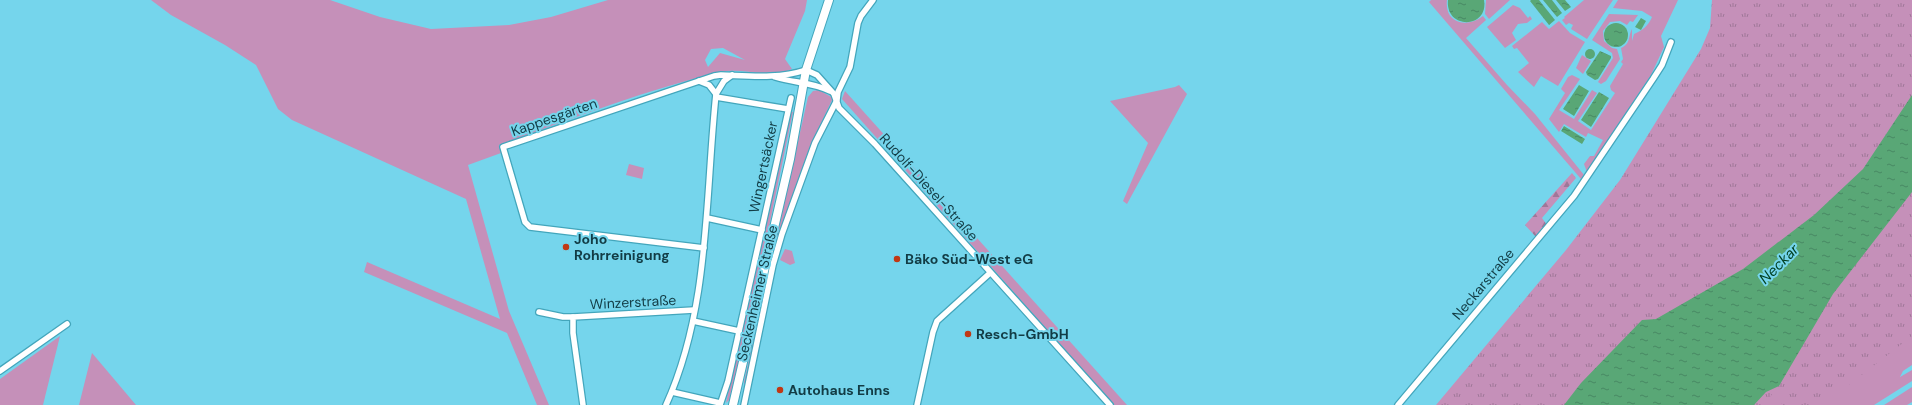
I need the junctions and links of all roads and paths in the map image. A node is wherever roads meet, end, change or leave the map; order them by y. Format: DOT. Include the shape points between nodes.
graph roads {
  1 [pos="829,0"];
  2 [pos="834,0"];
  3 [pos="872,1"];
  4 [pos="825,12"];
  5 [pos="1671,42"];
  6 [pos="806,70"];
  7 [pos="732,75"];
  8 [pos="773,77"];
  9 [pos="699,81"];
  10 [pos="804,83"];
  11 [pos="830,91"];
  12 [pos="716,96"];
  13 [pos="791,98"];
  14 [pos="837,100"];
  15 [pos="788,110"];
  16 [pos="707,218"];
  17 [pos="762,230"];
  18 [pos="704,248"];
  19 [pos="990,273"];
  20 [pos="694,310"];
  21 [pos="539,312"];
  22 [pos="573,317"];
  23 [pos="693,321"];
  24 [pos="67,324"];
  25 [pos="739,331"];
  26 [pos="0,371"];
  27 [pos="672,392"];
  28 [pos="720,404"];
  29 [pos="583,405"];
  30 [pos="666,405"];
  31 [pos="733,405"];
  32 [pos="744,405"];
  33 [pos="917,405"];
  34 [pos="1110,405"];
  35 [pos="1398,405"];
  1 -- 4 [label="street"];
  2 -- 4 [label="street"];
  3 -- 14 [label="street, Seckenheimer Straße" via="858,23 853,57"];
  4 -- 6 [label="street"];
  5 -- 35 [label="street, Neckarstraße" via="1662,65 1574,196"];
  6 -- 8 [label="street, Kappesgärten"];
  6 -- 10 [label="street"];
  6 -- 11 [label="street, Rudolf-Diesel-Straße" via="817,75"];
  7 -- 8 [label="street, Kappesgärten"];
  7 -- 9 [label="street, Kappesgärten" via="721,74"];
  7 -- 12 [label="street" via="724,81"];
  8 -- 10 [label="street, Kappesgärten"];
  9 -- 12 [label="street, Wingertsäcker" via="709,86"];
  9 -- 18 [label="street, Kappesgärten" via="503,147 525,222 530,228"];
  10 -- 11 [label="street, Rudolf-Diesel-Straße" via="812,83"];
  10 -- 31 [label="street" via="795,136"];
  11 -- 14 [label="street, Rudolf-Diesel-Straße"];
  12 -- 15 [label="street, Wingertsäcker"];
  12 -- 16 [label="street"];
  13 -- 15 [label="street, Wingertsäcker"];
  14 -- 19 [label="street, Rudolf-Diesel-Straße" via="840,108"];
  14 -- 32 [label="street, Seckenheimer Straße" via="815,143 782,234"];
  15 -- 17 [label="street, Wingertsäcker"];
  16 -- 17 [label="street, Wingertsäcker"];
  16 -- 18 [label="street"];
  17 -- 25 [label="street, Wingertsäcker"];
  18 -- 20 [label="street"];
  19 -- 33 [label="street" via="937,321"];
  19 -- 34 [label="street, Rudolf-Diesel-Straße"];
  20 -- 22 [label="street, Winzerstraße"];
  20 -- 23 [label="street"];
  21 -- 22 [label="street, Winzerstraße"];
  22 -- 29 [label="street, Winzerstraße"];
  23 -- 25 [label="street"];
  23 -- 27 [label="street"];
  24 -- 26 [label="street"];
  25 -- 28 [label="street, Wingertsäcker"];
  27 -- 28 [label="street, Wingertsäcker"];
  27 -- 30 [label="street"];
}
